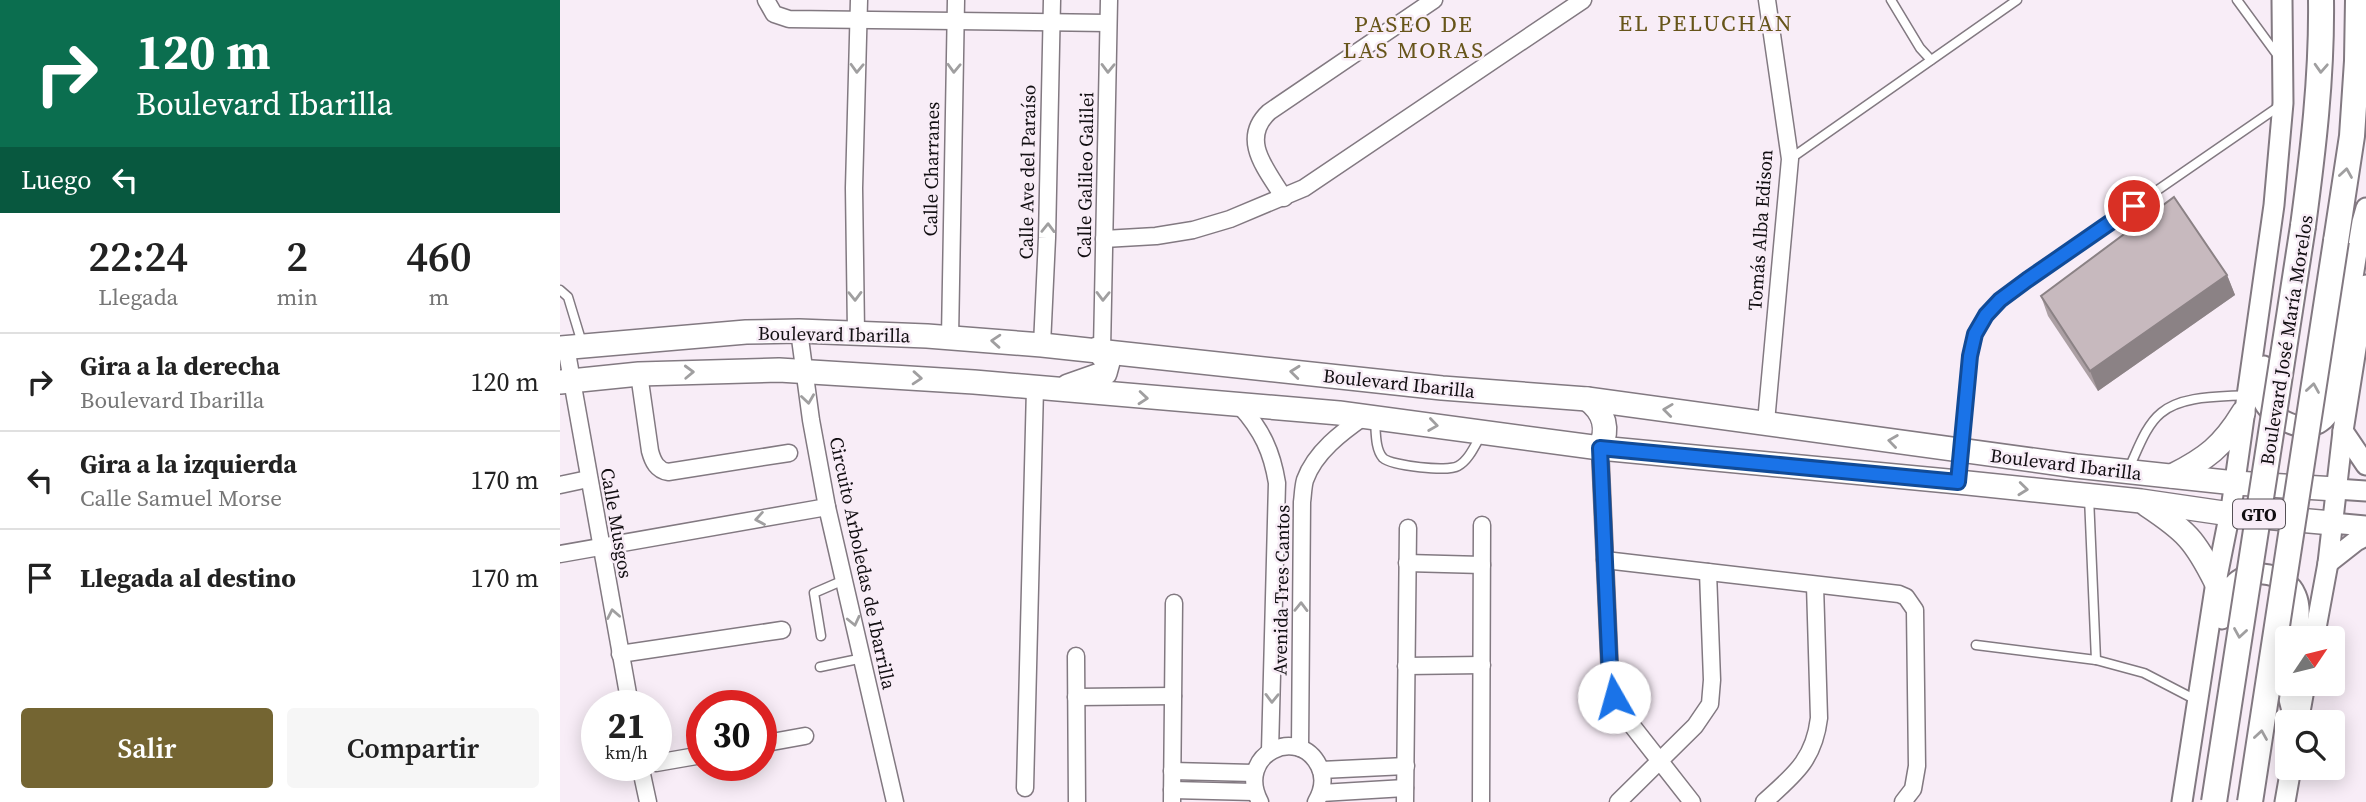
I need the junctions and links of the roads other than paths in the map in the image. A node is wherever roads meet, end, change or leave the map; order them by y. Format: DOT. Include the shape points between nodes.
graph roads {
  1 [pos="766,0"];
  2 [pos="859,0"];
  3 [pos="956,0"];
  4 [pos="1052,0"];
  5 [pos="1108,0"];
  6 [pos="1434,0"];
  7 [pos="1583,0"];
  8 [pos="1767,0"];
  9 [pos="1891,0"];
  10 [pos="2017,0"];
  11 [pos="2237,0"];
  12 [pos="2282,0"];
  13 [pos="2321,0"];
  14 [pos="2358,0"];
  15 [pos="859,21"];
  16 [pos="956,22"];
  17 [pos="1052,22"];
  18 [pos="1108,23"];
  19 [pos="1931,60"];
  20 [pos="2284,64"];
  21 [pos="2283,103"];
  22 [pos="2278,157"];
  23 [pos="1790,159"];
  24 [pos="1284,198"];
  25 [pos="2366,208"];
  26 [pos="1104,239"];
  27 [pos="2366,285"];
  28 [pos="560,289"];
  29 [pos="2363,329"];
  30 [pos="799,331"];
  31 [pos="856,332"];
  32 [pos="950,338"];
  33 [pos="1042,345"];
  34 [pos="569,347"];
  35 [pos="1100,350"];
  36 [pos="804,370"];
  37 [pos="639,374"];
  38 [pos="566,381"];
  39 [pos="1442,388"];
  40 [pos="1045,389"];
  41 [pos="1587,399"];
  42 [pos="2245,404"];
  43 [pos="1240,406"];
  44 [pos="1339,413"];
  45 [pos="1370,417"];
  46 [pos="1766,422"];
  47 [pos="2343,431"];
  48 [pos="1483,432"];
  49 [pos="1600,448"];
  50 [pos="1961,451"];
  51 [pos="789,453"];
  52 [pos="2366,465"];
  53 [pos="2127,471"];
  54 [pos="2172,476"];
  55 [pos="588,479"];
  56 [pos="1958,482"];
  57 [pos="2235,483"];
  58 [pos="560,485"];
  59 [pos="2336,489"];
  60 [pos="2366,491"];
  61 [pos="2089,497"];
  62 [pos="2141,501"];
  63 [pos="827,507"];
  64 [pos="2230,514"];
  65 [pos="2332,523"];
  66 [pos="1482,524"];
  67 [pos="2366,526"];
  68 [pos="1408,528"];
  69 [pos="2366,536"];
  70 [pos="600,547"];
  71 [pos="560,554"];
  72 [pos="1605,560"];
  73 [pos="2328,563"];
  74 [pos="1408,564"];
  75 [pos="1482,565"];
  76 [pos="1708,572"];
  77 [pos="844,580"];
  78 [pos="2216,582"];
  79 [pos="1815,585"];
  80 [pos="1174,603"];
  81 [pos="2297,626"];
  82 [pos="2316,626"];
  83 [pos="782,630"];
  84 [pos="821,636"];
  85 [pos="1976,645"];
  86 [pos="620,654"];
  87 [pos="1076,656"];
  88 [pos="863,658"];
  89 [pos="2096,660"];
  90 [pos="1482,665"];
  91 [pos="1406,666"];
  92 [pos="820,667"];
  93 [pos="626,690"];
  94 [pos="1173,696"];
  95 [pos="2199,697"];
  96 [pos="1076,698"];
  97 [pos="805,736"];
  98 [pos="777,741"];
  99 [pos="1300,748"];
  100 [pos="1270,751"];
  101 [pos="1658,760"];
  102 [pos="1406,766"];
  103 [pos="1321,770"];
  104 [pos="1172,771"];
  105 [pos="1254,773"];
  106 [pos="2289,780"];
  107 [pos="647,781"];
  108 [pos="1025,788"];
  109 [pos="1405,795"];
  110 [pos="1172,796"];
  111 [pos="1257,797"];
  112 [pos="1318,797"];
  113 [pos="648,802"];
  114 [pos="895,802"];
  115 [pos="1077,802"];
  116 [pos="1481,802"];
  117 [pos="1618,802"];
  118 [pos="1692,802"];
  119 [pos="1764,802"];
  120 [pos="1903,802"];
  121 [pos="2182,802"];
  122 [pos="2214,802"];
  123 [pos="2250,802"];
  124 [pos="2285,802"];
  1 -- 15 [label="street" via="777,17"];
  2 -- 15 [label="street"];
  3 -- 16 [label="street, Calle Charranes"];
  4 -- 17 [label="street, Calle Ave del Paraíso"];
  5 -- 18 [label="street, Calle Galileo Galilei"];
  6 -- 24 [label="street" via="1260,121 1255,133 1259,156"];
  7 -- 24 [label="street" via="1333,171"];
  8 -- 23 [label="street, Tomás Alba Edison"];
  9 -- 19 [label="lane"];
  10 -- 19 [label="lane"];
  11 -- 20 [label="lane"];
  12 -- 20 [label="street"];
  13 -- 122 [label="main road, Boulevard José María Morelos / GTO, one-way, bridge" via="2319,105 2303,226"];
  123 -- 14 [label="main road, Boulevard José María Morelos / GTO, one-way, bridge" via="2352,136"];
  15 -- 16 [label="street"];
  15 -- 31 [label="street, one-way"];
  16 -- 17 [label="street"];
  16 -- 32 [label="street, Calle Charranes, one-way"];
  17 -- 18 [label="street"];
  33 -- 17 [label="street, Calle Ave del Paraíso, one-way"];
  18 -- 26 [label="street, Calle Galileo Galilei, one-way"];
  19 -- 23 [label="lane"];
  20 -- 21 [label="street"];
  21 -- 22 [label="street"];
  21 -- 50 [label="lane" via="2027,280 1986,315 1970,356"];
  22 -- 25 [label="street" via="2285,186 2284,218 2260,391 2270,411 2286,422 2312,426 2331,411"];
  22 -- 42 [label="street"];
  23 -- 46 [label="street, Tomás Alba Edison"];
  24 -- 26 [label="street" via="1193,230"];
  26 -- 35 [label="street, Calle Galileo Galilei, one-way"];
  27 -- 29 [label="street"];
  28 -- 34 [label="lane" via="568,298"];
  29 -- 47 [label="street"];
  30 -- 31 [label="main road, Boulevard Ibarilla"];
  30 -- 34 [label="main road, Boulevard Ibarilla"];
  30 -- 36 [label="street, Circuito Arboledas de Ibarrilla"];
  31 -- 32 [label="main road, Boulevard Ibarilla"];
  33 -- 32 [label="main road, Boulevard Ibarilla, one-way"];
  33 -- 35 [label="main road, Boulevard Ibarilla"];
  34 -- 38 [label="street, Calle Musgos"];
  39 -- 35 [label="main road, Boulevard Ibarilla, one-way"];
  35 -- 40 [label="main road" via="1108,362 1105,373"];
  37 -- 36 [label="main road, Boulevard Ibarilla, one-way"];
  36 -- 40 [label="main road, Boulevard Ibarilla, one-way"];
  36 -- 63 [label="street, Circuito Arboledas de Ibarrilla, one-way"];
  37 -- 38 [label="main road, Boulevard Ibarilla"];
  37 -- 51 [label="street" via="650,451 662,471"];
  38 -- 55 [label="street, Calle Musgos"];
  39 -- 41 [label="main road, Boulevard Ibarilla"];
  39 -- 44 [label="main road" via="1417,393 1353,388 1344,395"];
  40 -- 43 [label="main road, Boulevard Ibarilla, one-way"];
  40 -- 108 [label="street"];
  46 -- 41 [label="main road, Boulevard Ibarilla, one-way"];
  41 -- 49 [label="main road" via="1603,416 1605,436"];
  42 -- 53 [label="lane" via="2177,404 2161,412"];
  42 -- 54 [label="main road" via="2227,439"];
  42 -- 57 [label="street"];
  43 -- 44 [label="main road, Boulevard Ibarilla"];
  43 -- 100 [label="street, Avenida Tres Cantos, one-way" via="1266,441 1277,483"];
  44 -- 45 [label="main road, Boulevard Ibarilla"];
  45 -- 48 [label="main road, Boulevard Ibarilla, one-way"];
  45 -- 48 [label="lane" via="1380,452 1394,463 1447,470 1458,467"];
  99 -- 45 [label="street, Avenida Tres Cantos, one-way" via="1305,481 1330,444"];
  50 -- 46 [label="main road, Boulevard Ibarilla, one-way"];
  47 -- 52 [label="street"];
  47 -- 59 [label="street"];
  48 -- 49 [label="main road, Boulevard Ibarilla"];
  49 -- 56 [label="main road, Boulevard Ibarilla"];
  49 -- 72 [label="street"];
  50 -- 53 [label="main road, Boulevard Ibarilla"];
  50 -- 56 [label="lane"];
  53 -- 54 [label="main road, Boulevard Ibarilla"];
  54 -- 57 [label="main road, Boulevard Ibarilla"];
  55 -- 58 [label="street"];
  55 -- 70 [label="street, Calle Musgos"];
  56 -- 61 [label="main road, Boulevard Ibarilla, one-way"];
  57 -- 59 [label="main road, Boulevard Ibarilla"];
  57 -- 64 [label="street"];
  59 -- 60 [label="street"];
  59 -- 65 [label="street"];
  61 -- 62 [label="main road, Boulevard Ibarilla"];
  61 -- 89 [label="lane"];
  62 -- 64 [label="main road, Boulevard Ibarilla"];
  62 -- 78 [label="main road" via="2185,532"];
  63 -- 70 [label="street, one-way"];
  63 -- 77 [label="street, Circuito Arboledas de Ibarrilla"];
  64 -- 65 [label="main road, Boulevard Ibarilla"];
  64 -- 78 [label="street"];
  65 -- 67 [label="street"];
  65 -- 73 [label="street"];
  66 -- 75 [label="street"];
  68 -- 74 [label="street"];
  69 -- 73 [label="street"];
  70 -- 71 [label="street"];
  86 -- 70 [label="street, Calle Musgos, one-way"];
  72 -- 76 [label="street"];
  72 -- 101 [label="street" via="1614,697"];
  73 -- 82 [label="street"];
  74 -- 75 [label="street"];
  74 -- 91 [label="street"];
  75 -- 90 [label="street"];
  76 -- 79 [label="street"];
  76 -- 101 [label="street" via="1710,704 1695,726"];
  77 -- 84 [label="lane" via="814,593"];
  77 -- 88 [label="street, Circuito Arboledas de Ibarrilla, one-way"];
  78 -- 95 [label="street"];
  79 -- 119 [label="street" via="1816,740 1795,775"];
  79 -- 120 [label="street" via="1899,594 1915,610 1917,766 1913,789"];
  80 -- 94 [label="street"];
  81 -- 95 [label="street" via="2299,605 2282,580 2260,573 2233,584 2226,597 2213,665"];
  83 -- 86 [label="street"];
  85 -- 89 [label="lane"];
  86 -- 93 [label="street, Calle Musgos"];
  87 -- 96 [label="street"];
  88 -- 92 [label="lane"];
  88 -- 114 [label="street, Circuito Arboledas de Ibarrilla"];
  89 -- 95 [label="lane" via="2144,673"];
  90 -- 91 [label="street"];
  90 -- 116 [label="street"];
  91 -- 102 [label="street"];
  94 -- 96 [label="street"];
  94 -- 104 [label="street"];
  95 -- 121 [label="street"];
  96 -- 115 [label="street"];
  97 -- 98 [label="street"];
  99 -- 100 [label="street"];
  99 -- 103 [label="street"];
  100 -- 105 [label="street"];
  101 -- 117 [label="street"];
  101 -- 118 [label="street"];
  102 -- 103 [label="street"];
  102 -- 109 [label="street"];
  103 -- 112 [label="street"];
  104 -- 105 [label="street"];
  104 -- 110 [label="street"];
  105 -- 111 [label="street"];
  106 -- 124 [label="street"];
  107 -- 113 [label="street"];
  109 -- 112 [label="street"];
  110 -- 111 [label="street"];
}
